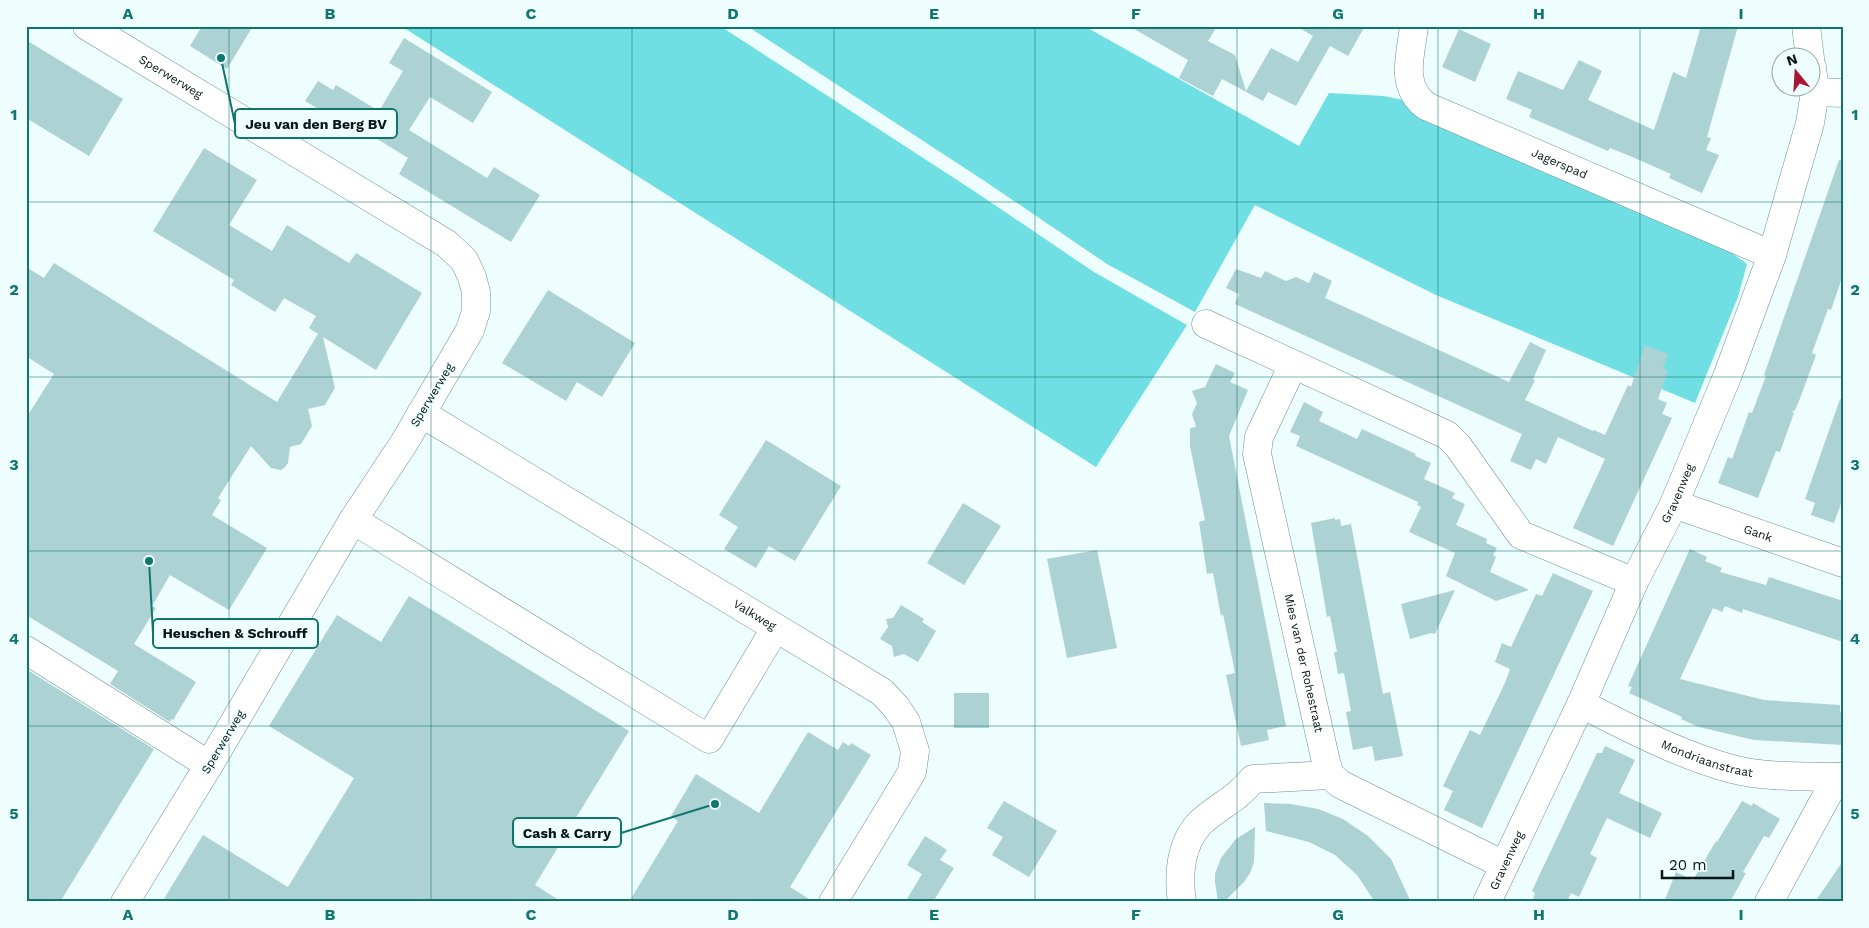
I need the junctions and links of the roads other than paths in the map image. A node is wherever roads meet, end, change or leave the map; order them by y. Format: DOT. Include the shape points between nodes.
graph roads {
  1 [pos="88,26"];
  2 [pos="1414,26"];
  3 [pos="1806,26"];
  4 [pos="1809,48"];
  5 [pos="1822,84"];
  6 [pos="1843,93"];
  7 [pos="1812,98"];
  8 [pos="1772,256"];
  9 [pos="1206,324"];
  10 [pos="1293,365"];
  11 [pos="421,413"];
  12 [pos="1674,504"];
  13 [pos="353,520"];
  14 [pos="1843,563"];
  15 [pos="1634,582"];
  16 [pos="775,628"];
  17 [pos="26,650"];
  18 [pos="1581,704"];
  19 [pos="209,765"];
  20 [pos="1330,775"];
  21 [pos="1840,777"];
  22 [pos="1504,865"];
  23 [pos="125,902"];
  24 [pos="833,902"];
  25 [pos="1182,902"];
  26 [pos="1487,902"];
  27 [pos="1769,902"];
  1 -- 11 [label="street, Sperwerweg" via="446,244 464,260 476,292 476,311 470,330"];
  2 -- 8 [label="street, Jagerspad" via="1409,79 1414,93 1426,106"];
  3 -- 4 [label="street"];
  5 -- 6 [label="street"];
  7 -- 8 [label="street, Gravenweg" via="1810,123"];
  8 -- 12 [label="street, Gravenweg" via="1727,377"];
  9 -- 10 [label="street"];
  10 -- 15 [label="street" via="1447,435 1521,536"];
  10 -- 20 [label="street, Mies van der Rohestraat" via="1259,437 1257,454"];
  11 -- 13 [label="street, Sperwerweg"];
  11 -- 16 [label="street, Valkweg"];
  12 -- 14 [label="street, Gank"];
  12 -- 15 [label="street, Gravenweg"];
  13 -- 16 [label="street" via="710,738"];
  13 -- 19 [label="street, Sperwerweg"];
  15 -- 18 [label="street, Gravenweg"];
  16 -- 24 [label="street, Valkweg" via="882,692 906,722 915,751 912,772"];
  17 -- 19 [label="street"];
  18 -- 21 [label="street, Mondriaanstraat" via="1694,758 1734,769"];
  18 -- 22 [label="street, Gravenweg"];
  19 -- 23 [label="street, Sperwerweg"];
  20 -- 22 [label="street" via="1340,784"];
  20 -- 25 [label="street" via="1253,779 1238,795 1216,809 1198,825 1185,848 1180,875"];
  21 -- 27 [label="street"];
  22 -- 26 [label="street, Gravenweg"];
}
